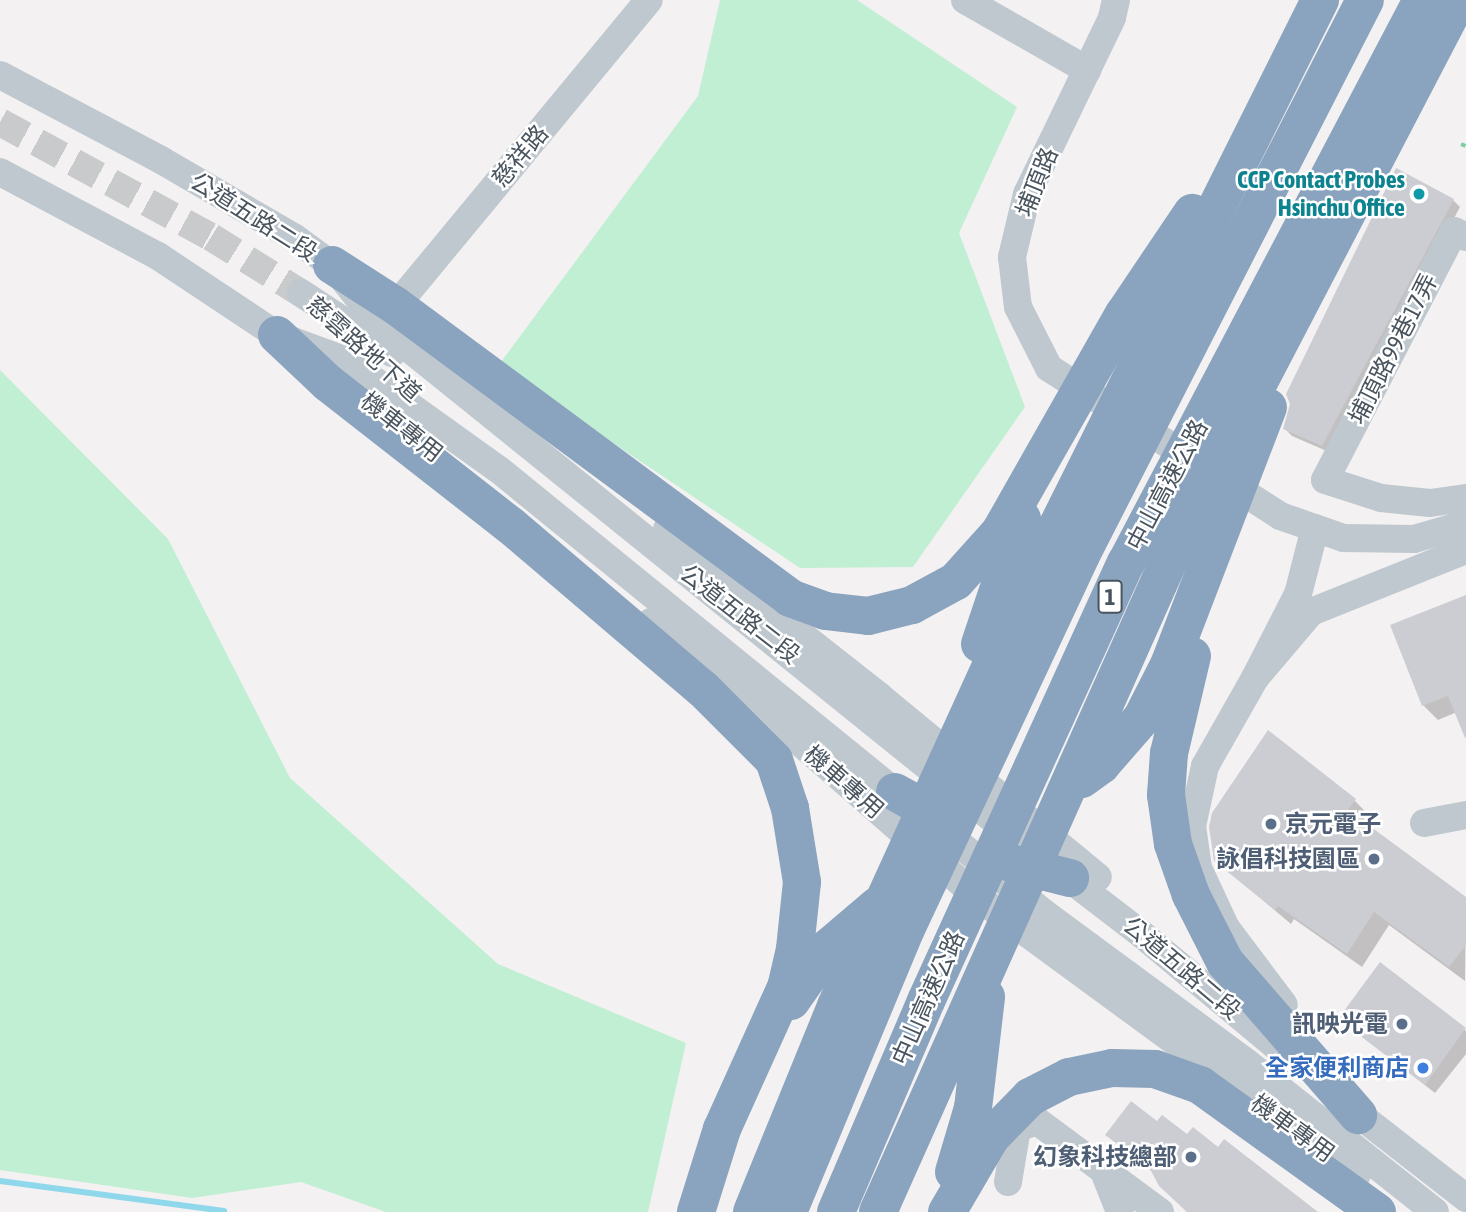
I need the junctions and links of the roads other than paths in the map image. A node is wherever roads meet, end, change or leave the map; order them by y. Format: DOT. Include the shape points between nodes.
graph roads {
  1 [pos="649,0"];
  2 [pos="965,0"];
  3 [pos="1116,0"];
  4 [pos="1320,0"];
  5 [pos="1365,0"];
  6 [pos="1422,0"];
  7 [pos="1458,0"];
  8 [pos="1087,70"];
  9 [pos="0,75"];
  10 [pos="1269,98"];
  11 [pos="1382,141"];
  12 [pos="0,172"];
  13 [pos="1466,237"];
  14 [pos="332,265"];
  15 [pos="393,309"];
  16 [pos="277,335"];
  17 [pos="527,440"];
  18 [pos="1040,467"];
  19 [pos="498,469"];
  20 [pos="1466,498"];
  21 [pos="1466,524"];
  22 [pos="1315,528"];
  23 [pos="1222,534"];
  24 [pos="1466,550"];
  25 [pos="1255,678"];
  26 [pos="873,705"];
  27 [pos="835,758"];
  28 [pos="923,763"];
  29 [pos="895,792"];
  30 [pos="1466,815"];
  31 [pos="1424,823"];
  32 [pos="976,837"];
  33 [pos="1070,878"];
  34 [pos="1044,913"];
  35 [pos="1144,926"];
  36 [pos="1358,1115"];
  37 [pos="722,1129"];
  38 [pos="1102,1167"];
  39 [pos="1008,1182"];
  40 [pos="1458,1198"];
  41 [pos="949,1208"];
  42 [pos="695,1212"];
  43 [pos="752,1212"];
  44 [pos="788,1212"];
  45 [pos="836,1212"];
  46 [pos="878,1212"];
  47 [pos="1120,1212"];
  48 [pos="1160,1212"];
  49 [pos="1377,1212"];
  50 [pos="1421,1212"];
  51 [pos="1435,1212"];
  1 -- 15 [label="street, 慈祥路"];
  2 -- 8 [label="street"];
  3 -- 8 [label="street, 埔頂路" via="1112,19"];
  4 -- 10 [label="highway"];
  5 -- 44 [label="highway, 中山高速公路 / 1" via="1076,568 906,929"];
  6 -- 45 [label="highway, 中山高速公路 / 1" via="1126,564 926,1001"];
  7 -- 11 [label="highway"];
  8 -- 22 [label="street, 埔頂路" via="1027,194 1012,257 1018,307 1049,368 1280,516"];
  9 -- 14 [label="street, 公道五路二段" via="161,160 295,238"];
  10 -- 18 [label="highway" via="1124,314"];
  10 -- 43 [label="highway" via="1022,597 836,1006"];
  11 -- 23 [label="highway" via="1288,352"];
  11 -- 46 [label="highway" via="1188,520"];
  12 -- 16 [label="street, 公道五路二段" via="158,256"];
  13 -- 20 [label="street, 埔頂路99巷17弄" via="1454,230 1325,480 1381,498 1430,503"];
  14 -- 15 [label="highway"];
  14 -- 17 [label="street, 公道五路二段" via="380,325"];
  15 -- 18 [label="highway" via="790,598 825,611 868,616 912,605 956,580 1000,532"];
  15 -- 26 [label="street, 機車專用"];
  16 -- 19 [label="street, 公道五路二段" via="347,362"];
  16 -- 27 [label="street, 機車專用" via="335,374 735,687"];
  16 -- 37 [label="highway" via="328,383 510,525 703,689 774,760 790,808 802,882 795,949 787,985"];
  17 -- 19 [label="street, 慈雲路地下道" via="301,293"];
  17 -- 26 [label="street, 公道五路二段"];
  18 -- 32 [label="highway" via="998,583 975,670"];
  19 -- 27 [label="street, 公道五路二段"];
  21 -- 22 [label="street" via="1414,539 1344,538"];
  22 -- 25 [label="street" via="1298,594"];
  23 -- 32 [label="highway" via="1170,665 1142,718 1101,765"];
  23 -- 36 [label="highway" via="1169,753 1166,795 1173,844 1191,895 1225,962"];
  24 -- 25 [label="street" via="1311,612"];
  25 -- 36 [label="street" via="1221,732 1195,797 1192,826 1198,868 1226,928"];
  26 -- 28 [label="street, 公道五路二段"];
  26 -- 32 [label="street, 機車專用"];
  27 -- 29 [label="street, 公道五路二段"];
  27 -- 32 [label="street, 機車專用"];
  28 -- 32 [label="highway"];
  29 -- 32 [label="highway"];
  30 -- 31 [label="street"];
  32 -- 33 [label="highway"];
  32 -- 34 [label="highway"];
  32 -- 35 [label="street, 機車專用"];
  32 -- 37 [label="highway" via="860,916 829,947 788,1005"];
  32 -- 41 [label="highway" via="987,989 981,1052"];
  32 -- 50 [label="street, 機車專用" via="1103,989 1404,1209"];
  33 -- 35 [label="street, 公道五路二段"];
  34 -- 51 [label="street, 公道五路二段" via="1119,965"];
  35 -- 36 [label="street, 公道五路二段"];
  36 -- 40 [label="street, 公道五路二段"];
  37 -- 42 [label="highway"];
  38 -- 39 [label="street" via="1037,1121 1017,1128"];
  38 -- 47 [label="street"];
  38 -- 48 [label="street"];
  41 -- 49 [label="highway" via="991,1137 1030,1097 1069,1077 1112,1068 1155,1069 1200,1086"];
}
